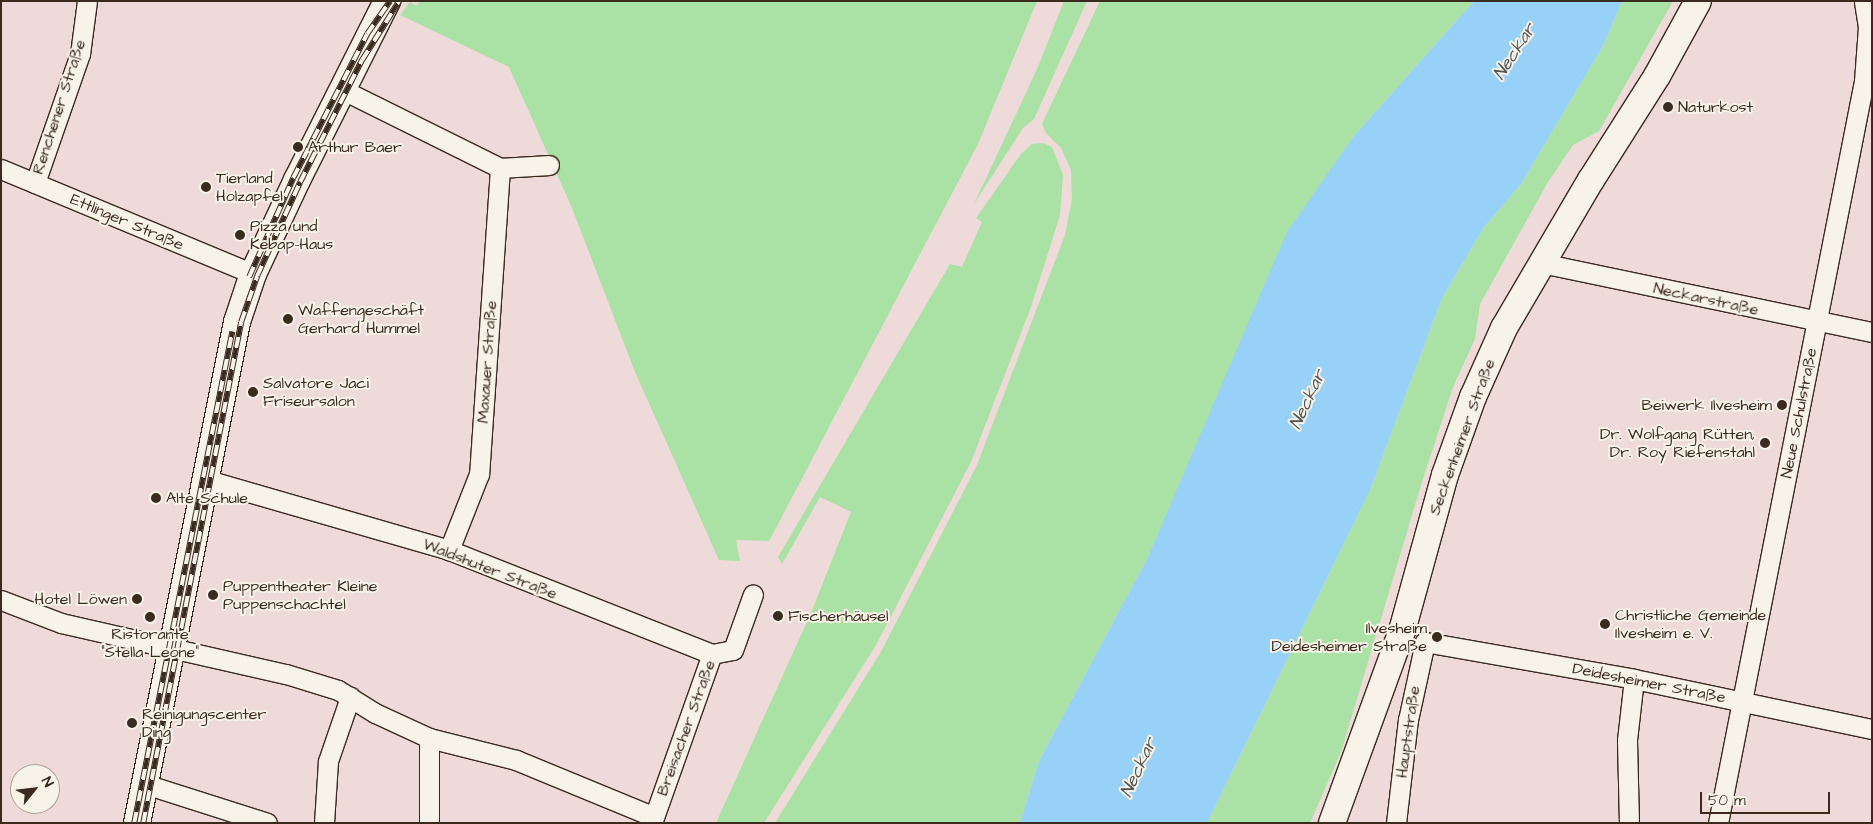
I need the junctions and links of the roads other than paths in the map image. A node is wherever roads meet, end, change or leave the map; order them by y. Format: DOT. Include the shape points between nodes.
graph roads {
  1 [pos="88,1"];
  2 [pos="387,1"];
  3 [pos="1698,1"];
  4 [pos="1864,1"];
  5 [pos="1868,81"];
  6 [pos="343,90"];
  7 [pos="549,164"];
  8 [pos="500,168"];
  9 [pos="1,169"];
  10 [pos="35,183"];
  11 [pos="1541,263"];
  12 [pos="253,274"];
  13 [pos="1817,322"];
  14 [pos="1872,332"];
  15 [pos="206,480"];
  16 [pos="449,550"];
  17 [pos="752,594"];
  18 [pos="1,600"];
  19 [pos="1425,642"];
  20 [pos="172,649"];
  21 [pos="712,654"];
  22 [pos="1634,679"];
  23 [pos="350,698"];
  24 [pos="1742,702"];
  25 [pos="1872,729"];
  26 [pos="429,738"];
  27 [pos="145,784"];
  28 [pos="653,820"];
  29 [pos="137,823"];
  30 [pos="267,823"];
  31 [pos="324,823"];
  32 [pos="430,823"];
  33 [pos="1332,823"];
  34 [pos="1396,823"];
  35 [pos="1630,823"];
  36 [pos="1718,823"];
  1 -- 10 [label="street, Renchener Straße" via="80,54"];
  2 -- 6 [label="main road"];
  3 -- 11 [label="main road, Seckenheimer Straße" via="1657,76"];
  4 -- 5 [label="street, Neue Schulstraße" via="1868,28"];
  5 -- 13 [label="street, Neue Schulstraße"];
  6 -- 8 [label="street"];
  6 -- 12 [label="main road"];
  7 -- 8 [label="street"];
  8 -- 16 [label="street, Maxauer Straße" via="479,474"];
  9 -- 10 [label="street, Ettlinger Straße"];
  10 -- 12 [label="street, Ettlinger Straße"];
  11 -- 13 [label="street, Neckarstraße"];
  11 -- 33 [label="main road, Seckenheimer Straße" via="1504,328 1473,397 1440,490 1402,631"];
  12 -- 15 [label="main road" via="237,322"];
  13 -- 14 [label="street, Neckarstraße"];
  13 -- 24 [label="street, Neue Schulstraße"];
  15 -- 16 [label="street, Waldshuter Straße"];
  15 -- 20 [label="main road"];
  16 -- 21 [label="street, Waldshuter Straße"];
  17 -- 21 [label="street, Breisacher Straße" via="733,650"];
  18 -- 20 [label="street" via="61,623"];
  19 -- 22 [label="street, Deidesheimer Straße"];
  19 -- 34 [label="street, Hauptstraße" via="1408,720"];
  20 -- 23 [label="street" via="286,674 338,690"];
  20 -- 27 [label="main road"];
  21 -- 28 [label="street, Breisacher Straße"];
  22 -- 24 [label="street, Deidesheimer Straße"];
  22 -- 35 [label="street" via="1627,740"];
  23 -- 26 [label="street"];
  23 -- 31 [label="street" via="328,761"];
  24 -- 25 [label="street, Deidesheimer Straße"];
  24 -- 36 [label="street, Neue Schulstraße"];
  26 -- 28 [label="street" via="516,760"];
  26 -- 32 [label="street"];
  27 -- 29 [label="main road"];
  27 -- 30 [label="street"];
}
